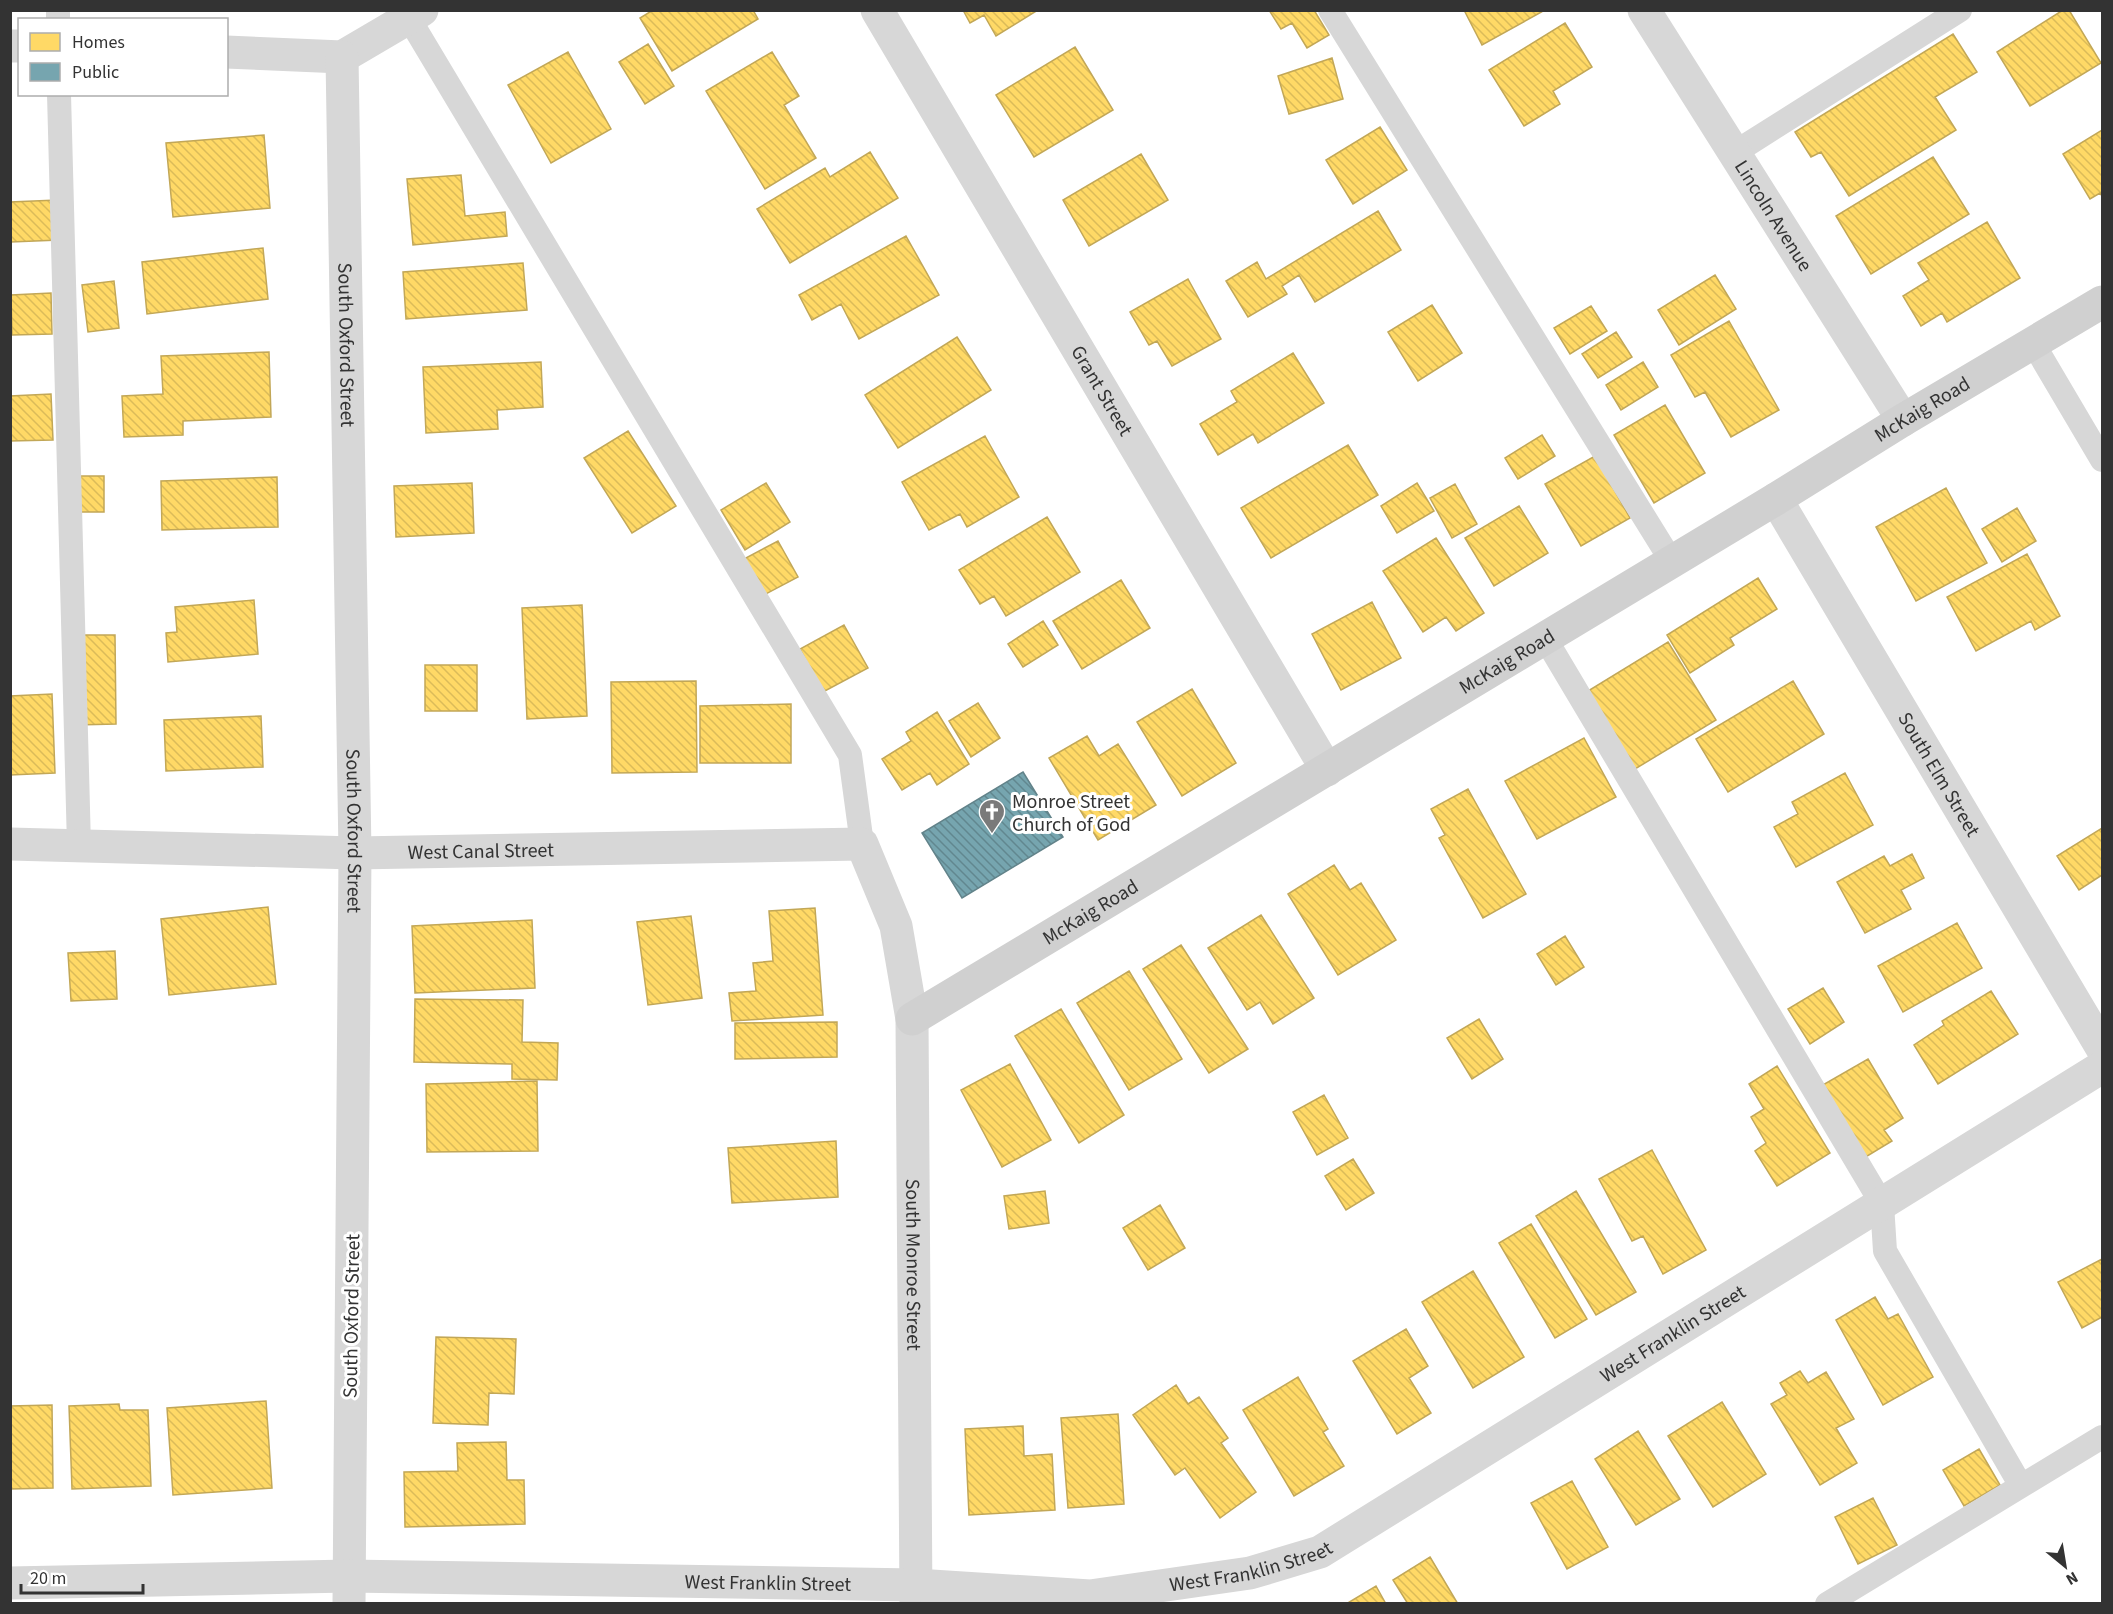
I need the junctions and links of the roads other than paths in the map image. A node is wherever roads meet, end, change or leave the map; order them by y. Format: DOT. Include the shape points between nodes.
graph roads {
  1 [pos="877,10"];
  2 [pos="1330,10"];
  3 [pos="1644,10"];
  4 [pos="1960,10"];
  5 [pos="411,13"];
  6 [pos="228,52"];
  7 [pos="342,57"];
  8 [pos="59,96"];
  9 [pos="1734,153"];
  10 [pos="2103,302"];
  11 [pos="2033,344"];
  12 [pos="1903,420"];
  13 [pos="2103,460"];
  14 [pos="1776,499"];
  15 [pos="1672,562"];
  16 [pos="1545,638"];
  17 [pos="1327,770"];
  18 [pos="10,844"];
  19 [pos="862,844"];
  20 [pos="79,846"];
  21 [pos="355,853"];
  22 [pos="912,1019"];
  23 [pos="2103,1048"];
  24 [pos="2103,1067"];
  25 [pos="1882,1204"];
  26 [pos="2103,1437"];
  27 [pos="2022,1486"];
  28 [pos="10,1583"];
  29 [pos="349,1590"];
  30 [pos="916,1594"];
  31 [pos="1093,1600"];
  32 [pos="1827,1604"];
  1 -- 17 [label="street, Grant Street"];
  2 -- 15 [label="lane"];
  3 -- 9 [label="street, Lincoln Avenue"];
  4 -- 9 [label="lane"];
  5 -- 7 [label="street"];
  5 -- 19 [label="lane" via="850,755"];
  6 -- 7 [label="street"];
  7 -- 21 [label="street, South Oxford Street"];
  8 -- 20 [label="lane"];
  9 -- 12 [label="street, Lincoln Avenue"];
  10 -- 11 [label="street, McKaig Road"];
  11 -- 12 [label="street, McKaig Road"];
  11 -- 13 [label="lane"];
  12 -- 14 [label="street, McKaig Road"];
  14 -- 15 [label="street, McKaig Road"];
  14 -- 23 [label="street, South Elm Street"];
  15 -- 16 [label="street, McKaig Road"];
  16 -- 17 [label="street, McKaig Road"];
  16 -- 25 [label="lane"];
  17 -- 22 [label="street, McKaig Road"];
  18 -- 20 [label="street, West Canal Street"];
  19 -- 21 [label="street, West Canal Street"];
  19 -- 22 [label="street, South Monroe Street" via="896,926"];
  20 -- 21 [label="street, West Canal Street"];
  21 -- 29 [label="street, South Oxford Street"];
  22 -- 30 [label="street, South Monroe Street"];
  24 -- 25 [label="street, West Franklin Street"];
  25 -- 27 [label="lane" via="1885,1251"];
  25 -- 31 [label="street, West Franklin Street" via="1320,1552 1250,1573"];
  26 -- 27 [label="lane"];
  27 -- 32 [label="lane"];
  28 -- 29 [label="street, West Franklin Street"];
  29 -- 30 [label="street, West Franklin Street"];
  30 -- 31 [label="street, West Franklin Street"];
}
